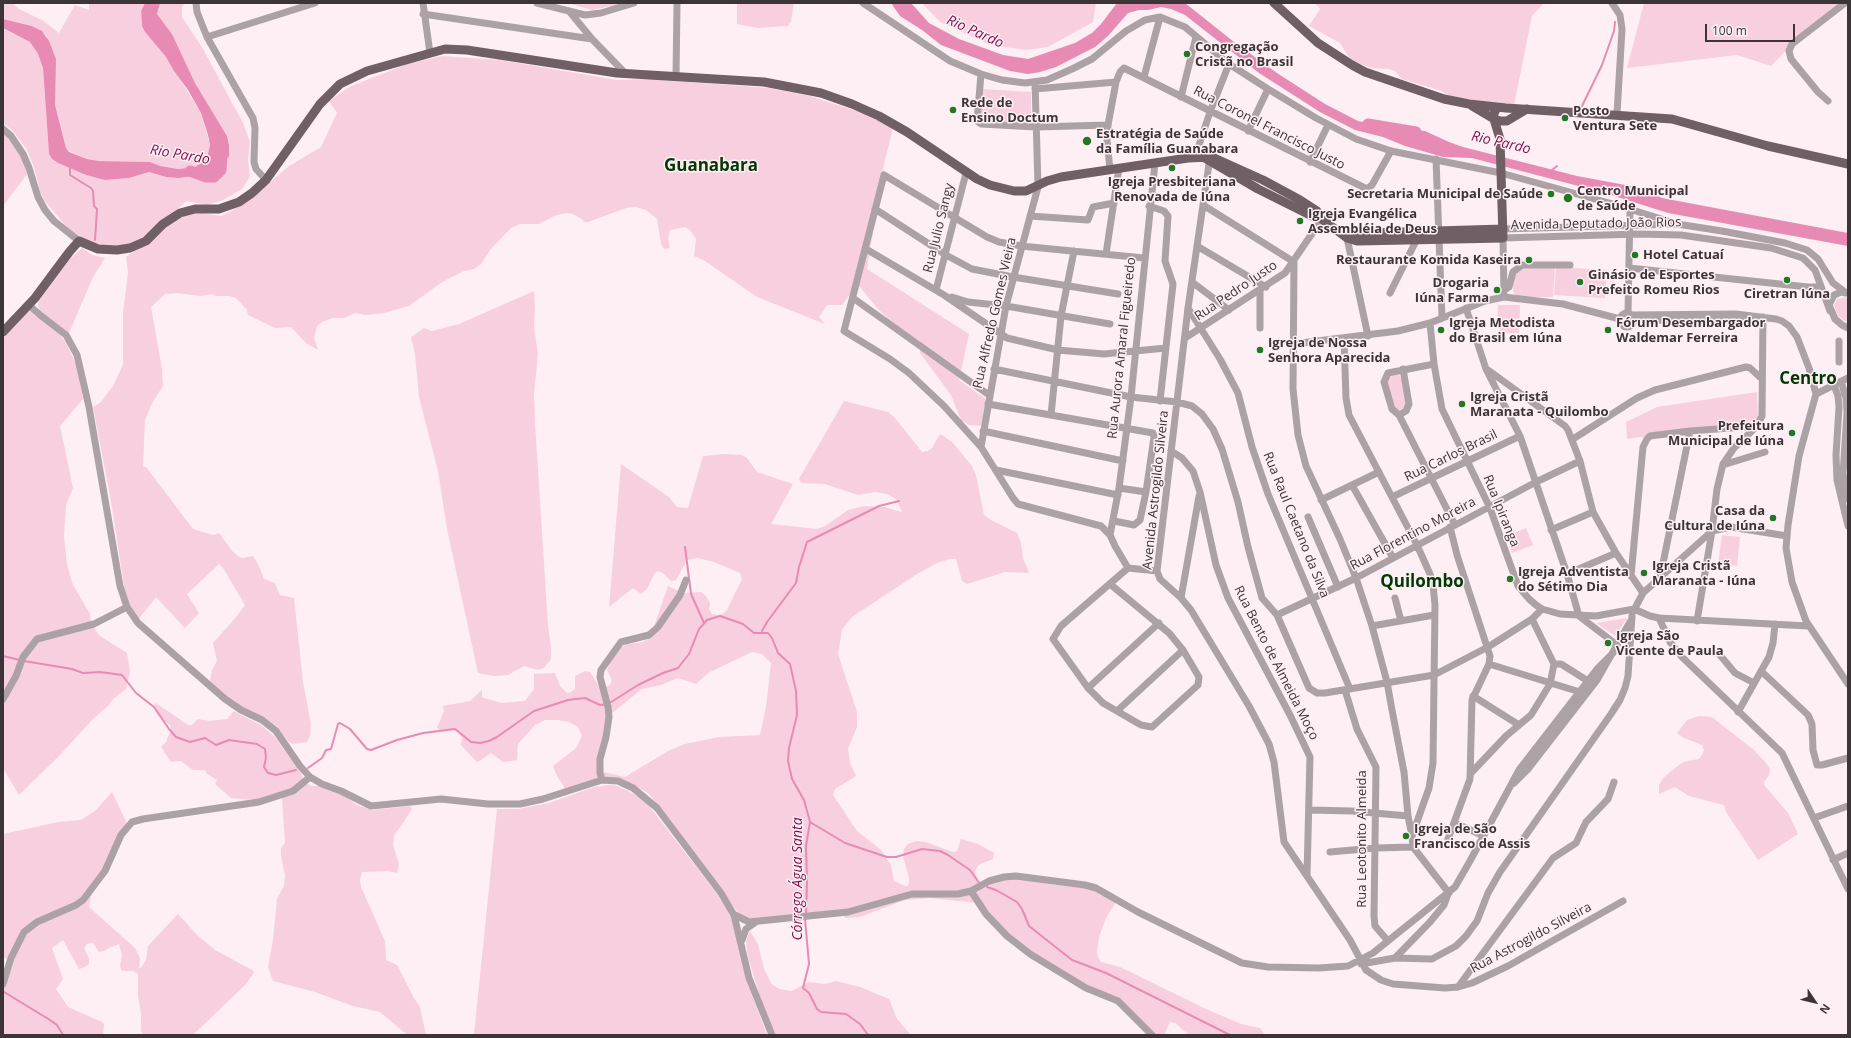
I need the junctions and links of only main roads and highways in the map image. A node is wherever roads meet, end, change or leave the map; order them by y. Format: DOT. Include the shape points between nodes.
graph roads {
  1 [pos="1274,3"];
  2 [pos="1469,104"];
  3 [pos="1501,107"];
  4 [pos="1527,109"];
  5 [pos="1494,119"];
  6 [pos="1507,121"];
  7 [pos="1500,140"];
  8 [pos="1848,164"];
  9 [pos="1438,235"];
  10 [pos="1349,239"];
  11 [pos="3,332"];
  1 -- 2 [label="main road" via="1318,42 1365,72 1431,95"];
  2 -- 3 [label="main road"];
  2 -- 5 [label="main road"];
  3 -- 4 [label="main road"];
  3 -- 5 [label="main road"];
  3 -- 6 [label="main road" via="1508,114"];
  4 -- 6 [label="main road"];
  4 -- 8 [label="main road" via="1672,119 1768,146"];
  5 -- 6 [label="main road"];
  5 -- 7 [label="main road"];
  6 -- 7 [label="main road"];
  7 -- 9 [label="main road, Avenida Deputado João Rios" via="1503,234"];
  9 -- 10 [label="main road, Avenida Deputado João Rios" via="1417,240 1360,242"];
  9 -- 10 [label="main road, Avenida Deputado João Rios" via="1360,234"];
  10 -- 11 [label="main road" via="1320,218 1317,211 1297,198 1263,180 1205,158 1056,178 1023,192 1007,190 966,173 893,123 821,93 764,82 626,74 467,50 444,49 362,73 340,84 320,104 266,180 246,198 232,206 180,213 163,224 146,241 130,248 98,249 79,241 29,304"];
}
